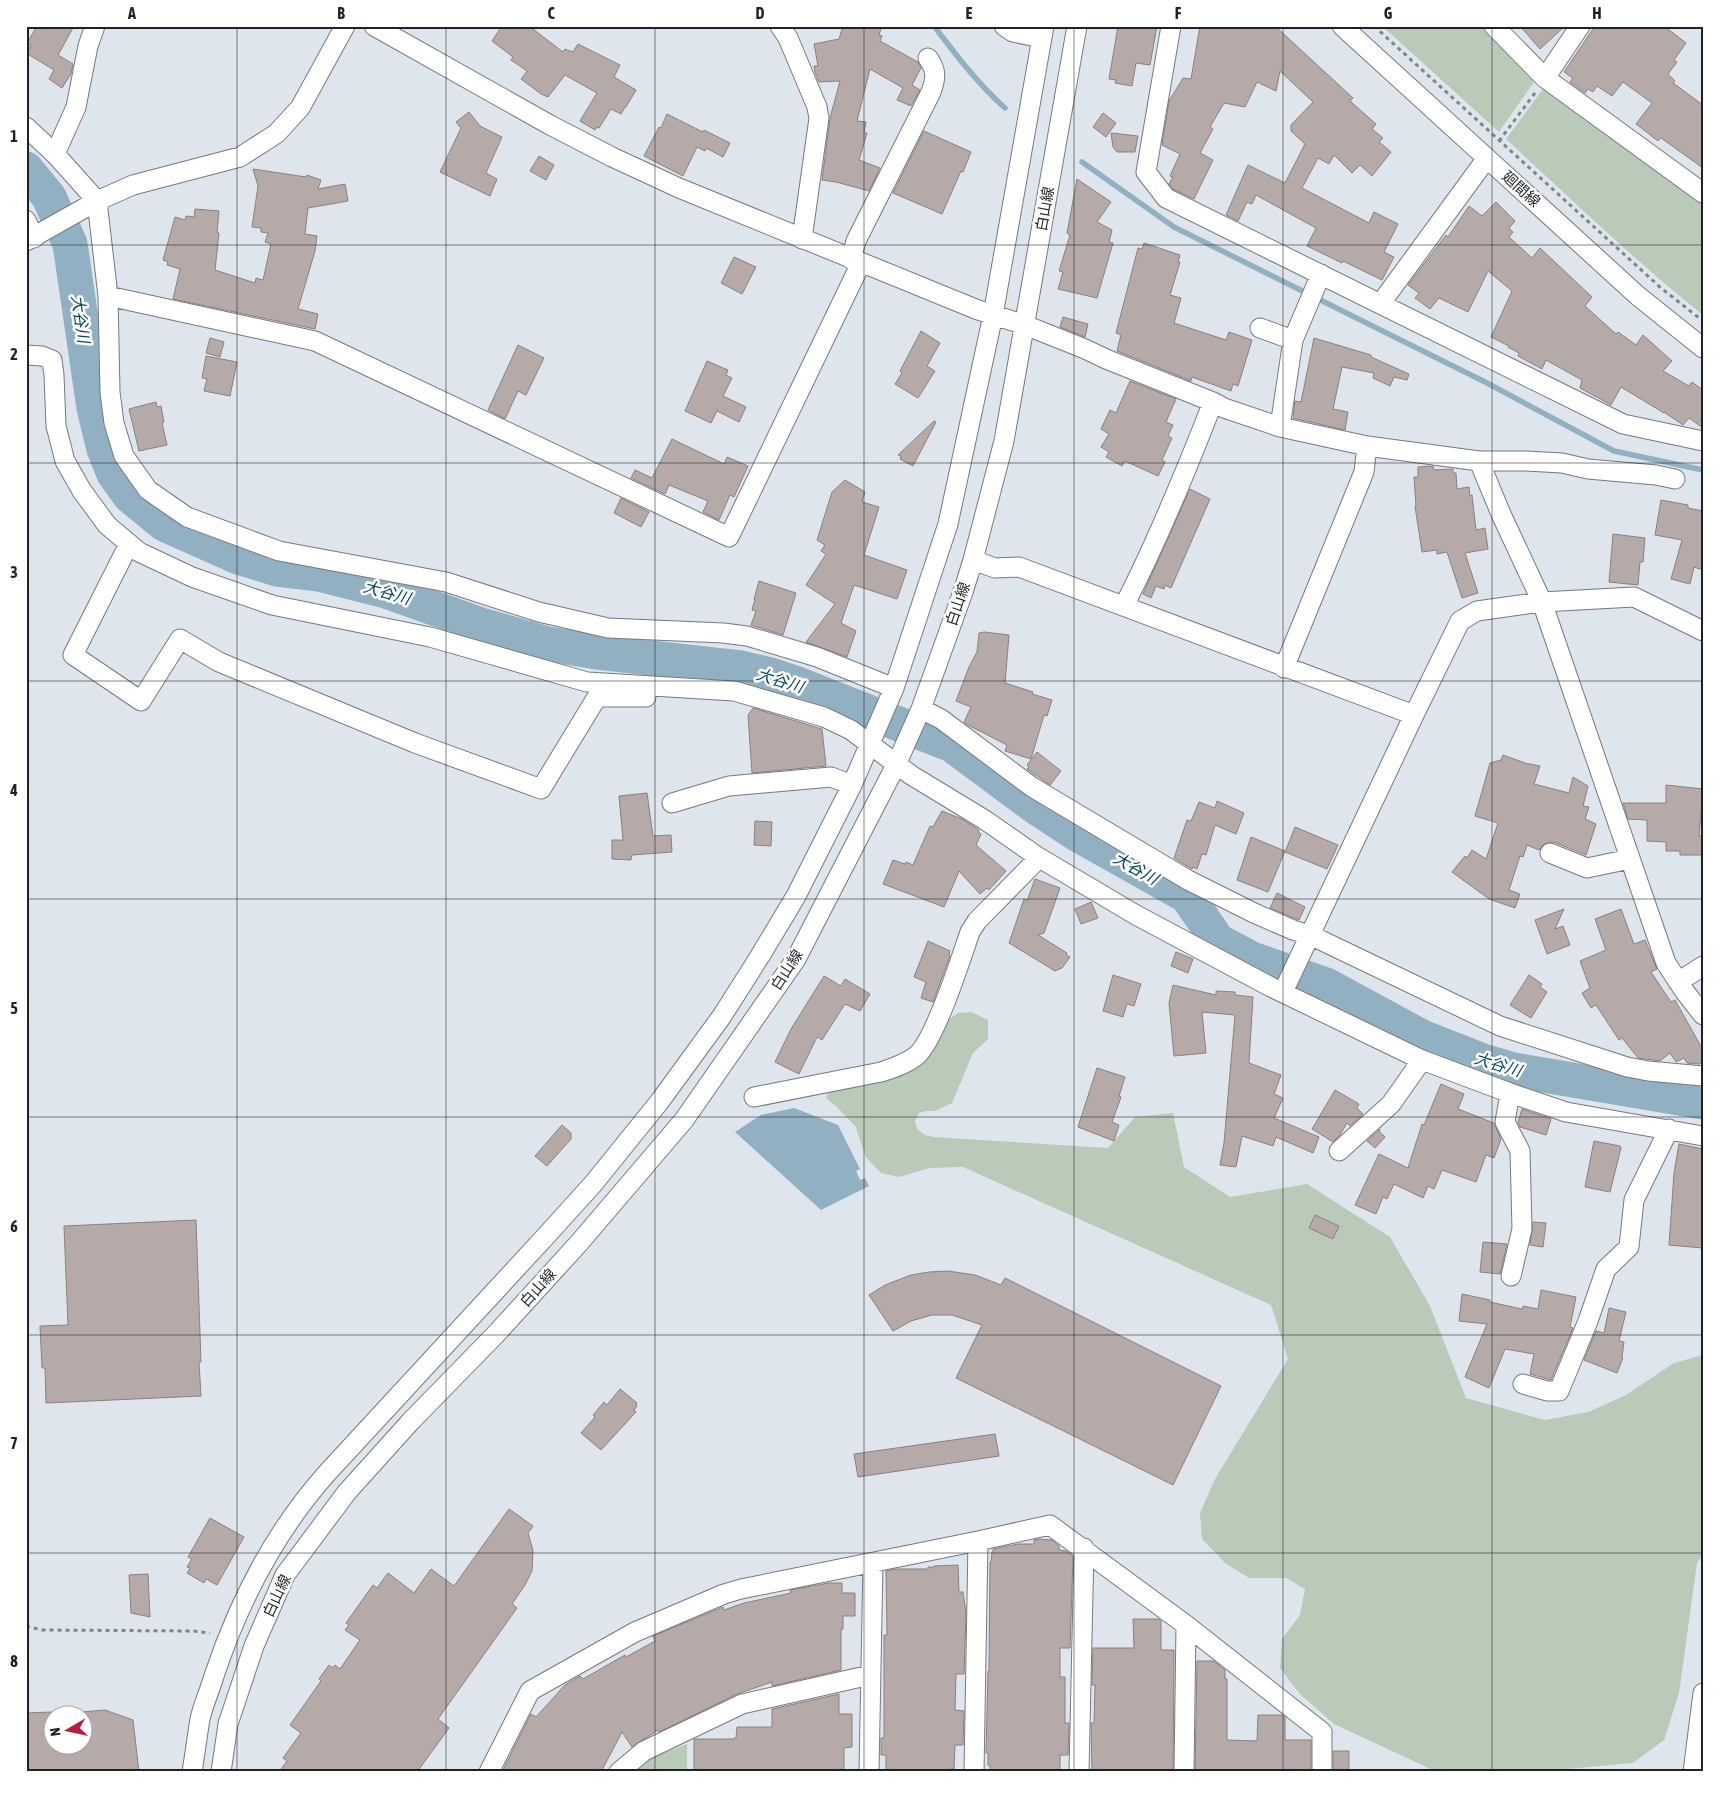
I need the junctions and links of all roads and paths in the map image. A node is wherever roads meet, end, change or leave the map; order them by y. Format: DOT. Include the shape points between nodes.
graph roads {
  1 [pos="95,26"];
  2 [pos="346,26"];
  3 [pos="374,26"];
  4 [pos="780,26"];
  5 [pos="1004,26"];
  6 [pos="1077,26"];
  7 [pos="1171,26"];
  8 [pos="1342,26"];
  9 [pos="1374,26"];
  10 [pos="1494,26"];
  11 [pos="1580,26"];
  12 [pos="1042,32"];
  13 [pos="928,58"];
  14 [pos="1545,78"];
  15 [pos="26,127"];
  16 [pos="1499,140"];
  17 [pos="55,154"];
  18 [pos="1487,158"];
  19 [pos="1703,193"];
  20 [pos="97,201"];
  21 [pos="26,220"];
  22 [pos="34,237"];
  23 [pos="802,239"];
  24 [pos="856,261"];
  25 [pos="1315,288"];
  26 [pos="108,296"];
  27 [pos="1381,303"];
  28 [pos="992,316"];
  29 [pos="1703,321"];
  30 [pos="1025,326"];
  31 [pos="1260,328"];
  32 [pos="1293,340"];
  33 [pos="1703,348"];
  34 [pos="26,356"];
  35 [pos="1213,402"];
  36 [pos="1280,427"];
  37 [pos="1703,441"];
  38 [pos="1368,446"];
  39 [pos="1479,461"];
  40 [pos="1675,480"];
  41 [pos="129,544"];
  42 [pos="973,560"];
  43 [pos="1542,602"];
  44 [pos="1124,606"];
  45 [pos="1703,631"];
  46 [pos="1284,668"];
  47 [pos="690,688"];
  48 [pos="892,692"];
  49 [pos="920,711"];
  50 [pos="1414,716"];
  51 [pos="871,741"];
  52 [pos="898,760"];
  53 [pos="852,784"];
  54 [pos="672,803"];
  55 [pos="1550,853"];
  56 [pos="1038,857"];
  57 [pos="1630,859"];
  58 [pos="1308,939"];
  59 [pos="1703,966"];
  60 [pos="1678,982"];
  61 [pos="1285,989"];
  62 [pos="1703,1015"];
  63 [pos="1422,1060"];
  64 [pos="1703,1076"];
  65 [pos="1510,1093"];
  66 [pos="754,1097"];
  67 [pos="1669,1129"];
  68 [pos="1703,1136"];
  69 [pos="1339,1152"];
  70 [pos="1511,1276"];
  71 [pos="1523,1384"];
  72 [pos="978,1541"];
  73 [pos="1084,1548"];
  74 [pos="872,1563"];
  75 [pos="1186,1625"];
  76 [pos="26,1626"];
  77 [pos="226,1640"];
  78 [pos="870,1675"];
  79 [pos="1703,1693"];
  80 [pos="192,1772"];
  81 [pos="221,1772"];
  82 [pos="489,1772"];
  83 [pos="619,1772"];
  84 [pos="869,1772"];
  85 [pos="974,1772"];
  86 [pos="1079,1772"];
  87 [pos="1184,1772"];
  88 [pos="1322,1772"];
  89 [pos="1693,1772"];
  1 -- 17 [label="street" via="76,107"];
  2 -- 20 [label="street" via="300,108 276,134 240,157 133,185"];
  3 -- 23 [label="street" via="612,157"];
  4 -- 23 [label="street" via="818,112"];
  5 -- 12 [label="street" via="1013,32"];
  6 -- 30 [label="street, 白山線"];
  7 -- 25 [label="street" via="1146,172 1166,198"];
  8 -- 18 [label="street, 廻間線"];
  9 -- 16 [label="path"];
  10 -- 14 [label="street"];
  11 -- 14 [label="street"];
  12 -- 28 [label="street, 白山線"];
  13 -- 24 [label="street" via="935,68 936,78 856,241"];
  14 -- 16 [label="path"];
  14 -- 19 [label="street"];
  15 -- 17 [label="street"];
  16 -- 29 [label="path" via="1661,288"];
  17 -- 20 [label="street"];
  18 -- 27 [label="street"];
  18 -- 33 [label="street, 廻間線" via="1638,296"];
  20 -- 22 [label="street"];
  20 -- 26 [label="street"];
  21 -- 22 [label="street"];
  23 -- 24 [label="street"];
  24 -- 26 [label="street" via="729,537 315,341"];
  24 -- 28 [label="street"];
  25 -- 27 [label="street"];
  25 -- 32 [label="street"];
  26 -- 48 [label="street" via="110,392 114,423 124,456 148,490 187,517 279,550 446,582 539,612 608,628 747,636 817,657"];
  27 -- 37 [label="street" via="1623,424"];
  28 -- 30 [label="street"];
  28 -- 48 [label="street, 白山線" via="948,524"];
  30 -- 35 [label="street"];
  30 -- 42 [label="street, 白山線" via="1004,441"];
  31 -- 32 [label="street"];
  32 -- 36 [label="street"];
  34 -- 41 [label="street" via="52,360 56,426 65,461 107,525"];
  35 -- 36 [label="street"];
  35 -- 44 [label="street" via="1153,548"];
  36 -- 38 [label="street"];
  38 -- 39 [label="street"];
  38 -- 46 [label="street" via="1364,472"];
  39 -- 40 [label="street" via="1562,463 1588,469 1656,474"];
  39 -- 43 [label="street"];
  41 -- 47 [label="street" via="192,577 272,605 430,637 587,682"];
  41 -- 47 [label="street" via="73,655 140,701 180,639 219,662 416,743 541,789 597,697 666,697"];
  42 -- 44 [label="street" via="995,568 1019,566"];
  42 -- 49 [label="street, 白山線"];
  43 -- 45 [label="street" via="1634,597"];
  43 -- 50 [label="street" via="1477,610 1460,622"];
  43 -- 57 [label="street"];
  44 -- 46 [label="street"];
  46 -- 50 [label="street"];
  47 -- 51 [label="street" via="734,691 824,717"];
  48 -- 51 [label="street, 白山線"];
  49 -- 52 [label="street, 白山線"];
  49 -- 58 [label="street" via="941,719 1032,787 1188,880"];
  50 -- 58 [label="street"];
  51 -- 52 [label="street"];
  51 -- 53 [label="street, 白山線"];
  52 -- 56 [label="street"];
  52 -- 81 [label="street, 白山線" via="796,959 684,1120 579,1243 346,1492 285,1575 254,1646 228,1724"];
  53 -- 54 [label="street" via="831,777 729,786"];
  53 -- 77 [label="street, 白山線" via="796,896 760,956 722,1016 660,1101 551,1231 306,1497 259,1569"];
  55 -- 57 [label="street" via="1587,868"];
  56 -- 61 [label="street" via="1136,915"];
  56 -- 66 [label="street" via="977,920 933,1032 918,1055 881,1072"];
  57 -- 60 [label="street" via="1666,964"];
  58 -- 61 [label="street"];
  58 -- 64 [label="street" via="1500,1026 1627,1067"];
  59 -- 60 [label="street"];
  60 -- 62 [label="street"];
  61 -- 63 [label="street"];
  63 -- 65 [label="street"];
  63 -- 69 [label="street" via="1391,1104"];
  65 -- 67 [label="street" via="1566,1112"];
  65 -- 70 [label="street" via="1505,1122 1520,1151 1522,1229"];
  67 -- 68 [label="street"];
  67 -- 71 [label="street" via="1634,1200 1629,1247 1606,1269 1559,1391 1547,1392"];
  72 -- 73 [label="street" via="1050,1525"];
  72 -- 74 [label="street"];
  72 -- 85 [label="street"];
  73 -- 75 [label="street"];
  73 -- 86 [label="street"];
  74 -- 78 [label="street"];
  74 -- 82 [label="street" via="740,1589 635,1632 530,1691"];
  75 -- 87 [label="street"];
  75 -- 88 [label="street" via="1322,1732"];
  76 -- 77 [label="path" via="42,1630 193,1631 210,1633"];
  77 -- 80 [label="street, 白山線" via="201,1718"];
  78 -- 83 [label="street" via="742,1704 644,1751"];
  78 -- 84 [label="street"];
  79 -- 89 [label="street"];
}
